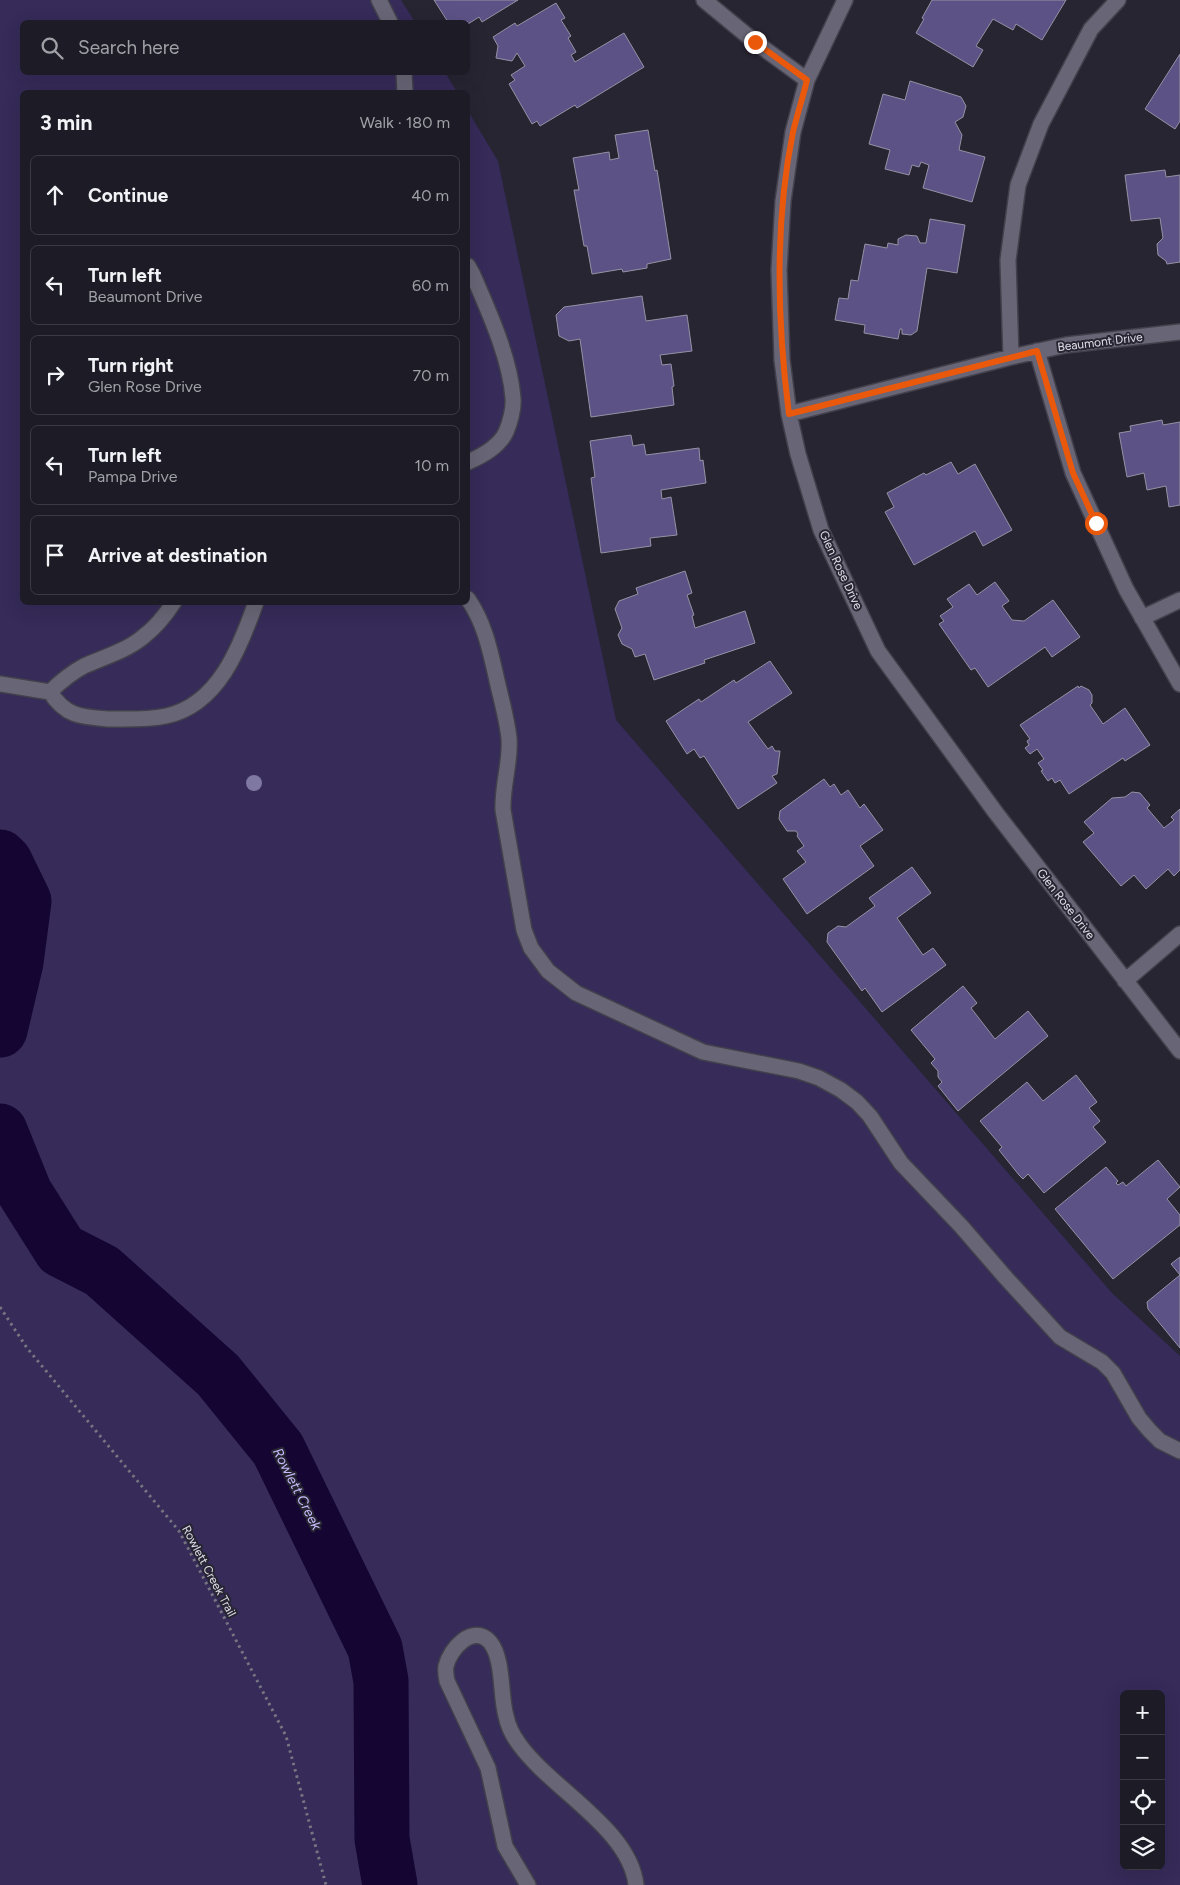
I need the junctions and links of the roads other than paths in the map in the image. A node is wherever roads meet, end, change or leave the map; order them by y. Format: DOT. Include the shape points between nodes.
graph roads {
  1 [pos="379,0"];
  2 [pos="704,0"];
  3 [pos="845,0"];
  4 [pos="1118,0"];
  5 [pos="389,20"];
  6 [pos="404,75"];
  7 [pos="807,80"];
  8 [pos="405,90"];
  9 [pos="470,270"];
  10 [pos="1180,332"];
  11 [pos="1037,351"];
  12 [pos="1011,357"];
  13 [pos="789,414"];
  14 [pos="470,461"];
  15 [pos="1180,600"];
  16 [pos="470,602"];
  17 [pos="172,605"];
  18 [pos="255,605"];
  19 [pos="1142,618"];
  20 [pos="0,684"];
  21 [pos="1180,684"];
  22 [pos="50,692"];
  23 [pos="1180,934"];
  24 [pos="1125,981"];
  25 [pos="1180,1051"];
  26 [pos="1180,1451"];
  27 [pos="528,1885"];
  28 [pos="636,1885"];
  1 -- 5 [label="street"];
  2 -- 7 [label="street"];
  3 -- 7 [label="street, Glen Rose Drive"];
  4 -- 12 [label="street" via="1091,29 1042,124 1018,186 1008,260"];
  6 -- 8 [label="street"];
  7 -- 13 [label="street, Glen Rose Drive" via="793,132 783,201 779,270 782,360"];
  9 -- 14 [label="street" via="500,342 513,399 505,433 494,446"];
  10 -- 11 [label="street, Beaumont Drive"];
  11 -- 12 [label="street, Beaumont Drive"];
  11 -- 19 [label="street" via="1073,473"];
  12 -- 13 [label="street, Beaumont Drive"];
  13 -- 24 [label="street, Glen Rose Drive" via="822,530 878,651"];
  15 -- 19 [label="street"];
  16 -- 26 [label="street" via="485,634 509,738 503,810 524,930 531,948 548,971 576,993 703,1052 805,1073 841,1090 857,1102 901,1163 1006,1278 1060,1336 1102,1362 1113,1373 1150,1431 1160,1441"];
  17 -- 22 [label="street" via="143,638 126,649 83,667"];
  18 -- 22 [label="street" via="245,634 224,674 206,695 190,707 168,716 146,719 84,717 66,711"];
  19 -- 21 [label="street"];
  20 -- 22 [label="street"];
  23 -- 24 [label="street"];
  24 -- 25 [label="street, Glen Rose Drive"];
  27 -- 28 [label="street" via="505,1846 488,1768 447,1681 446,1666 450,1656 463,1640 470,1637 484,1638 493,1648 506,1717 518,1743 539,1768 615,1838 631,1864"];
}
